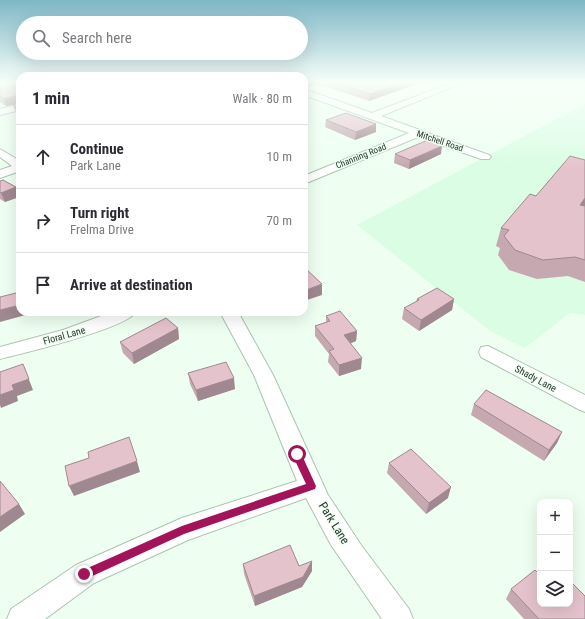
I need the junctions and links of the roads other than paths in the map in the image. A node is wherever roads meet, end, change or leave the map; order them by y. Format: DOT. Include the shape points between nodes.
graph roads {
  1 [pos="355,111"];
  2 [pos="387,111"];
  3 [pos="371,117"];
  4 [pos="418,133"];
  5 [pos="16,152"];
  6 [pos="3,154"];
  7 [pos="485,157"];
  8 [pos="16,164"];
  9 [pos="16,168"];
  10 [pos="0,174"];
  11 [pos="308,178"];
  12 [pos="118,316"];
  13 [pos="232,316"];
  14 [pos="488,352"];
  15 [pos="0,353"];
  16 [pos="585,404"];
  17 [pos="312,486"];
  18 [pos="20,619"];
  19 [pos="399,619"];
  1 -- 3 [label="street, Mitchell Road"];
  2 -- 3 [label="street"];
  3 -- 4 [label="street, Mitchell Road"];
  4 -- 7 [label="street, Mitchell Road"];
  4 -- 11 [label="street, Channing Road"];
  5 -- 6 [label="street"];
  6 -- 8 [label="street"];
  9 -- 10 [label="street"];
  12 -- 15 [label="street, Floral Lane" via="68,335"];
  13 -- 17 [label="street, Park Lane" via="262,374"];
  14 -- 16 [label="street, Shady Lane"];
  17 -- 18 [label="street" via="182,530 84,574"];
  17 -- 19 [label="street, Park Lane" via="326,512"];
}
